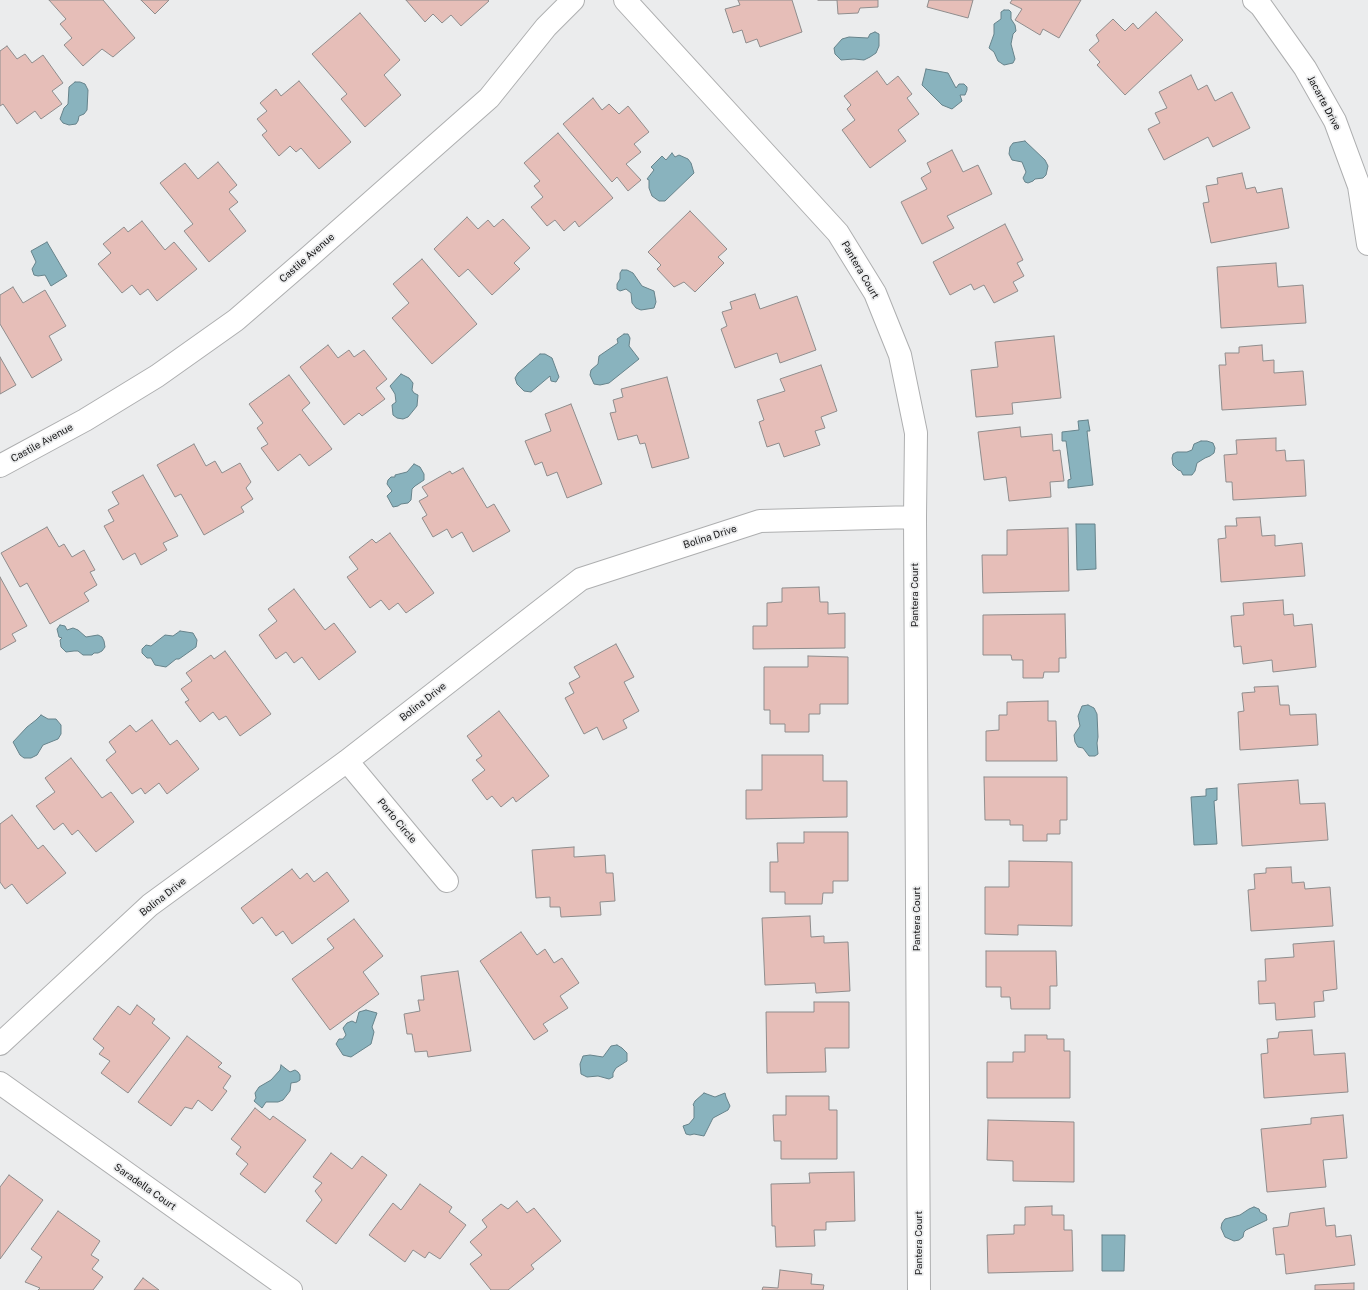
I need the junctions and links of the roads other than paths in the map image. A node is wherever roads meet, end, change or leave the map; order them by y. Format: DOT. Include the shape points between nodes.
graph roads {
  1 [pos="573,0"];
  2 [pos="625,0"];
  3 [pos="1254,0"];
  4 [pos="1368,244"];
  5 [pos="0,466"];
  6 [pos="915,517"];
  7 [pos="347,761"];
  8 [pos="447,880"];
  9 [pos="0,1044"];
  10 [pos="0,1083"];
  11 [pos="291,1290"];
  12 [pos="918,1290"];
  1 -- 5 [label="street, Castile Avenue" via="546,27 489,98 236,320 157,376 85,420"];
  2 -- 6 [label="street, Pantera Court" via="838,233 875,293 900,355 916,433"];
  3 -- 4 [label="street, Jacarte Drive" via="1305,68 1335,121 1359,186"];
  6 -- 7 [label="street, Bolina Drive" via="760,521 581,579"];
  6 -- 12 [label="street, Pantera Court"];
  7 -- 8 [label="street, Porto Circle"];
  7 -- 9 [label="street, Bolina Drive" via="150,905"];
  10 -- 11 [label="street, Saradella Court"];
}
